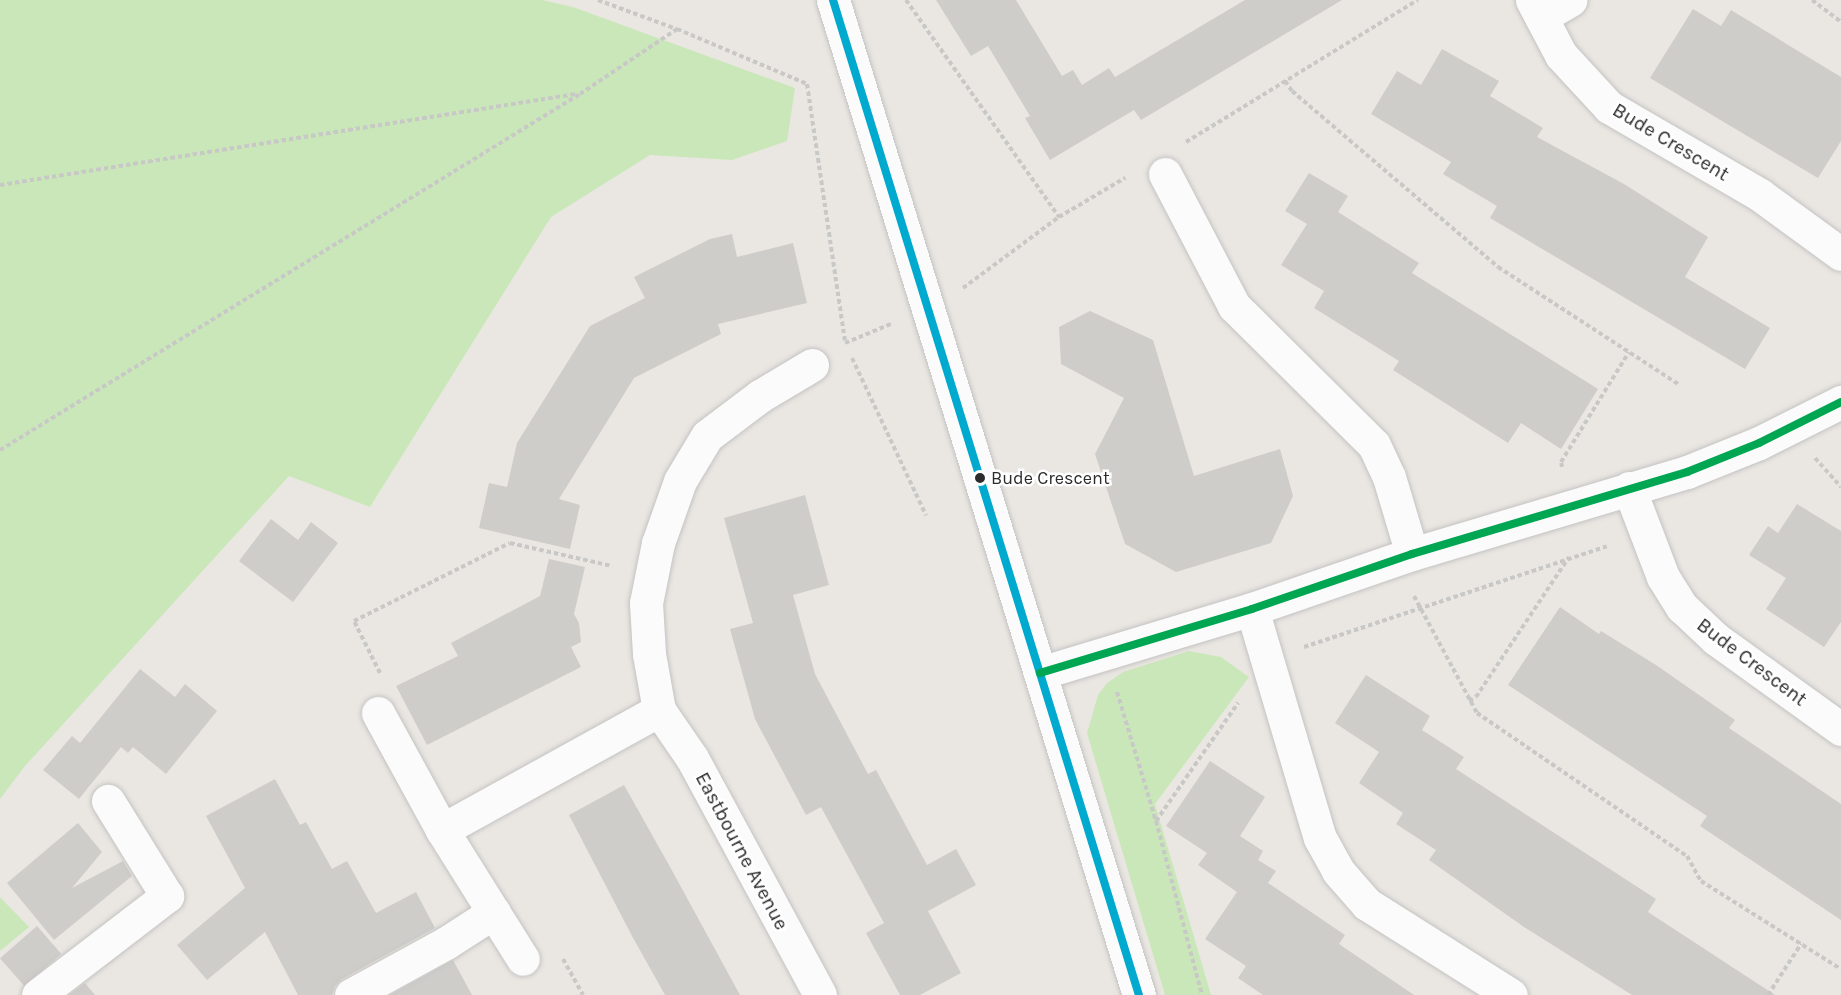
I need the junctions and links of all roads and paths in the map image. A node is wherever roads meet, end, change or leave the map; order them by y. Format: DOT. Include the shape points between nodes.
graph roads {
  1 [pos="598,0"];
  2 [pos="833,0"];
  3 [pos="906,0"];
  4 [pos="1571,0"];
  5 [pos="1812,0"];
  6 [pos="1536,8"];
  7 [pos="1841,22"];
  8 [pos="677,29"];
  9 [pos="1285,81"];
  10 [pos="580,94"];
  11 [pos="1165,174"];
  12 [pos="0,185"];
  13 [pos="1059,217"];
  14 [pos="1841,254"];
  15 [pos="900,320"];
  16 [pos="845,343"];
  17 [pos="1629,352"];
  18 [pos="812,365"];
  19 [pos="1678,384"];
  20 [pos="1841,402"];
  21 [pos="0,450"];
  22 [pos="1629,488"];
  23 [pos="1573,504"];
  24 [pos="926,515"];
  25 [pos="1646,535"];
  26 [pos="1406,557"];
  27 [pos="1569,557"];
  28 [pos="652,575"];
  29 [pos="1252,609"];
  30 [pos="1419,609"];
  31 [pos="1105,654"];
  32 [pos="1269,658"];
  33 [pos="1040,673"];
  34 [pos="1469,701"];
  35 [pos="659,710"];
  36 [pos="378,713"];
  37 [pos="1841,729"];
  38 [pos="108,801"];
  39 [pos="1156,821"];
  40 [pos="442,830"];
  41 [pos="494,912"];
  42 [pos="1801,944"];
  43 [pos="523,959"];
  44 [pos="1841,969"];
  45 [pos="38,995"];
  46 [pos="351,995"];
  47 [pos="820,995"];
  48 [pos="1137,995"];
  49 [pos="1202,995"];
  50 [pos="1511,995"];
  51 [pos="1768,995"];
  1 -- 8 [label="path"];
  2 -- 33 [label="street"];
  3 -- 13 [label="path"];
  4 -- 6 [label="street"];
  5 -- 7 [label="path"];
  6 -- 14 [label="street, Bude Crescent" via="1561,55 1609,107 1760,195"];
  8 -- 10 [label="path"];
  8 -- 16 [label="path" via="807,84"];
  9 -- 17 [label="path" via="1498,267"];
  10 -- 12 [label="path"];
  10 -- 21 [label="path"];
  11 -- 26 [label="street" via="1234,306 1374,445 1389,477"];
  15 -- 16 [label="path"];
  16 -- 18 [label="path"];
  16 -- 24 [label="path"];
  17 -- 19 [label="path"];
  17 -- 23 [label="path" via="1561,462"];
  18 -- 28 [label="street, Eastbourne Avenue" via="760,396 707,436 680,481 658,543"];
  20 -- 22 [label="street" via="1759,443 1687,472"];
  22 -- 23 [label="street"];
  22 -- 25 [label="street, Bude Crescent"];
  23 -- 26 [label="street"];
  25 -- 27 [label="path"];
  25 -- 37 [label="street, Bude Crescent" via="1663,577 1682,608 1716,639"];
  26 -- 29 [label="street"];
  26 -- 30 [label="path"];
  27 -- 30 [label="path"];
  27 -- 34 [label="path" via="1476,697"];
  28 -- 35 [label="street, Eastbourne Avenue" via="646,603 648,644"];
  28 -- 36 [label="path" via="510,543 354,621 386,686"];
  29 -- 31 [label="street"];
  29 -- 32 [label="street"];
  30 -- 32 [label="path"];
  30 -- 34 [label="path"];
  31 -- 33 [label="street"];
  31 -- 39 [label="path"];
  32 -- 39 [label="path"];
  32 -- 50 [label="street" via="1320,838 1338,871 1367,903"];
  33 -- 48 [label="street"];
  34 -- 42 [label="path" via="1477,713 1687,856 1701,881"];
  35 -- 40 [label="street"];
  35 -- 47 [label="street, Eastbourne Avenue" via="692,758"];
  36 -- 40 [label="street"];
  38 -- 45 [label="street" via="167,896"];
  39 -- 49 [label="path"];
  40 -- 41 [label="street"];
  41 -- 43 [label="street"];
  41 -- 46 [label="street"];
  42 -- 44 [label="path"];
  42 -- 51 [label="path"];
}
